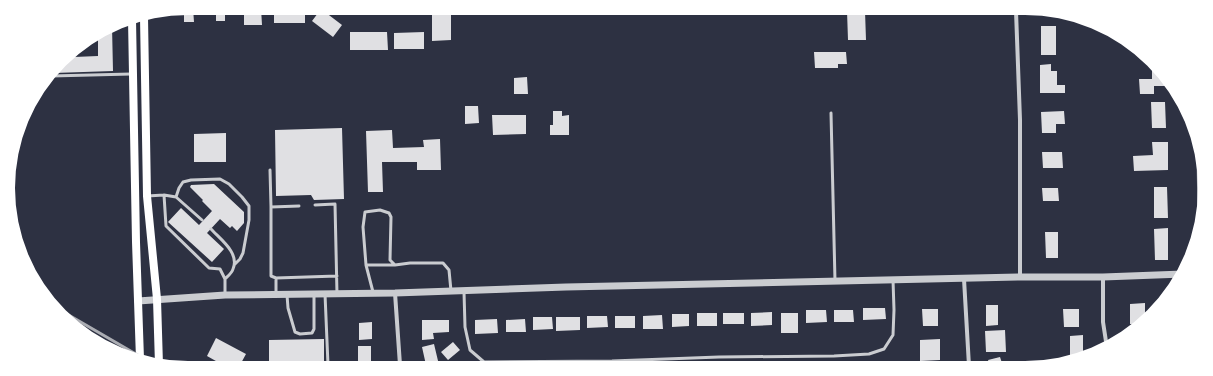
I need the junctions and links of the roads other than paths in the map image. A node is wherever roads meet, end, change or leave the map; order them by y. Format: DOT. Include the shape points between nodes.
graph roads {
  1 [pos="1016,15"];
  2 [pos="144,21"];
  3 [pos="132,24"];
  4 [pos="133,74"];
  5 [pos="57,76"];
  6 [pos="831,113"];
  7 [pos="270,170"];
  8 [pos="164,195"];
  9 [pos="147,196"];
  10 [pos="176,197"];
  11 [pos="315,205"];
  12 [pos="299,206"];
  13 [pos="271,207"];
  14 [pos="202,220"];
  15 [pos="211,229"];
  16 [pos="235,264"];
  17 [pos="366,265"];
  18 [pos="395,265"];
  19 [pos="1175,274"];
  20 [pos="336,276"];
  21 [pos="1020,277"];
  22 [pos="1103,277"];
  23 [pos="276,278"];
  24 [pos="225,279"];
  25 [pos="964,279"];
  26 [pos="893,280"];
  27 [pos="835,281"];
  28 [pos="464,290"];
  29 [pos="451,291"];
  30 [pos="394,293"];
  31 [pos="314,294"];
  32 [pos="325,294"];
  33 [pos="337,294"];
  34 [pos="374,294"];
  35 [pos="225,295"];
  36 [pos="276,295"];
  37 [pos="287,295"];
  38 [pos="157,299"];
  39 [pos="138,301"];
  40 [pos="1106,341"];
  41 [pos="140,354"];
  42 [pos="160,359"];
  43 [pos="328,361"];
  44 [pos="400,361"];
  45 [pos="483,361"];
  46 [pos="612,361"];
  47 [pos="969,361"];
  1 -- 21 [label="street" via="1020,120"];
  2 -- 9 [label="main road"];
  3 -- 4 [label="main road"];
  4 -- 5 [label="lane"];
  4 -- 39 [label="main road"];
  6 -- 27 [label="lane"];
  7 -- 13 [label="lane"];
  8 -- 9 [label="lane"];
  8 -- 10 [label="lane"];
  8 -- 24 [label="lane" via="166,226 210,268 220,269"];
  9 -- 38 [label="main road"];
  10 -- 14 [label="lane"];
  10 -- 16 [label="lane" via="183,182 220,179 242,197 249,206 249,220 243,253"];
  11 -- 20 [label="lane" via="335,204"];
  12 -- 13 [label="lane"];
  13 -- 23 [label="lane" via="272,276"];
  15 -- 16 [label="lane" via="233,252"];
  16 -- 24 [label="lane"];
  17 -- 18 [label="lane"];
  17 -- 18 [label="lane" via="364,212 380,210 389,213 391,217 390,260"];
  17 -- 34 [label="lane"];
  18 -- 29 [label="lane" via="443,263 449,270"];
  19 -- 22 [label="street"];
  20 -- 23 [label="lane"];
  20 -- 33 [label="lane"];
  21 -- 22 [label="street"];
  21 -- 25 [label="street"];
  22 -- 40 [label="street" via="1103,322"];
  23 -- 36 [label="lane"];
  24 -- 35 [label="lane"];
  25 -- 26 [label="street"];
  25 -- 47 [label="street"];
  26 -- 27 [label="street"];
  26 -- 46 [label="lane" via="893,335 884,349 869,354"];
  27 -- 28 [label="street"];
  28 -- 29 [label="street"];
  28 -- 45 [label="lane" via="465,327 470,350"];
  29 -- 30 [label="street"];
  30 -- 34 [label="street"];
  30 -- 44 [label="street"];
  31 -- 32 [label="street"];
  31 -- 37 [label="street"];
  31 -- 37 [label="lane" via="314,329 312,333 300,334 295,332"];
  32 -- 33 [label="street"];
  32 -- 43 [label="lane"];
  33 -- 34 [label="street"];
  35 -- 36 [label="street"];
  35 -- 38 [label="street"];
  36 -- 37 [label="street"];
  38 -- 39 [label="street"];
  38 -- 42 [label="main road"];
  39 -- 41 [label="main road"];
}
